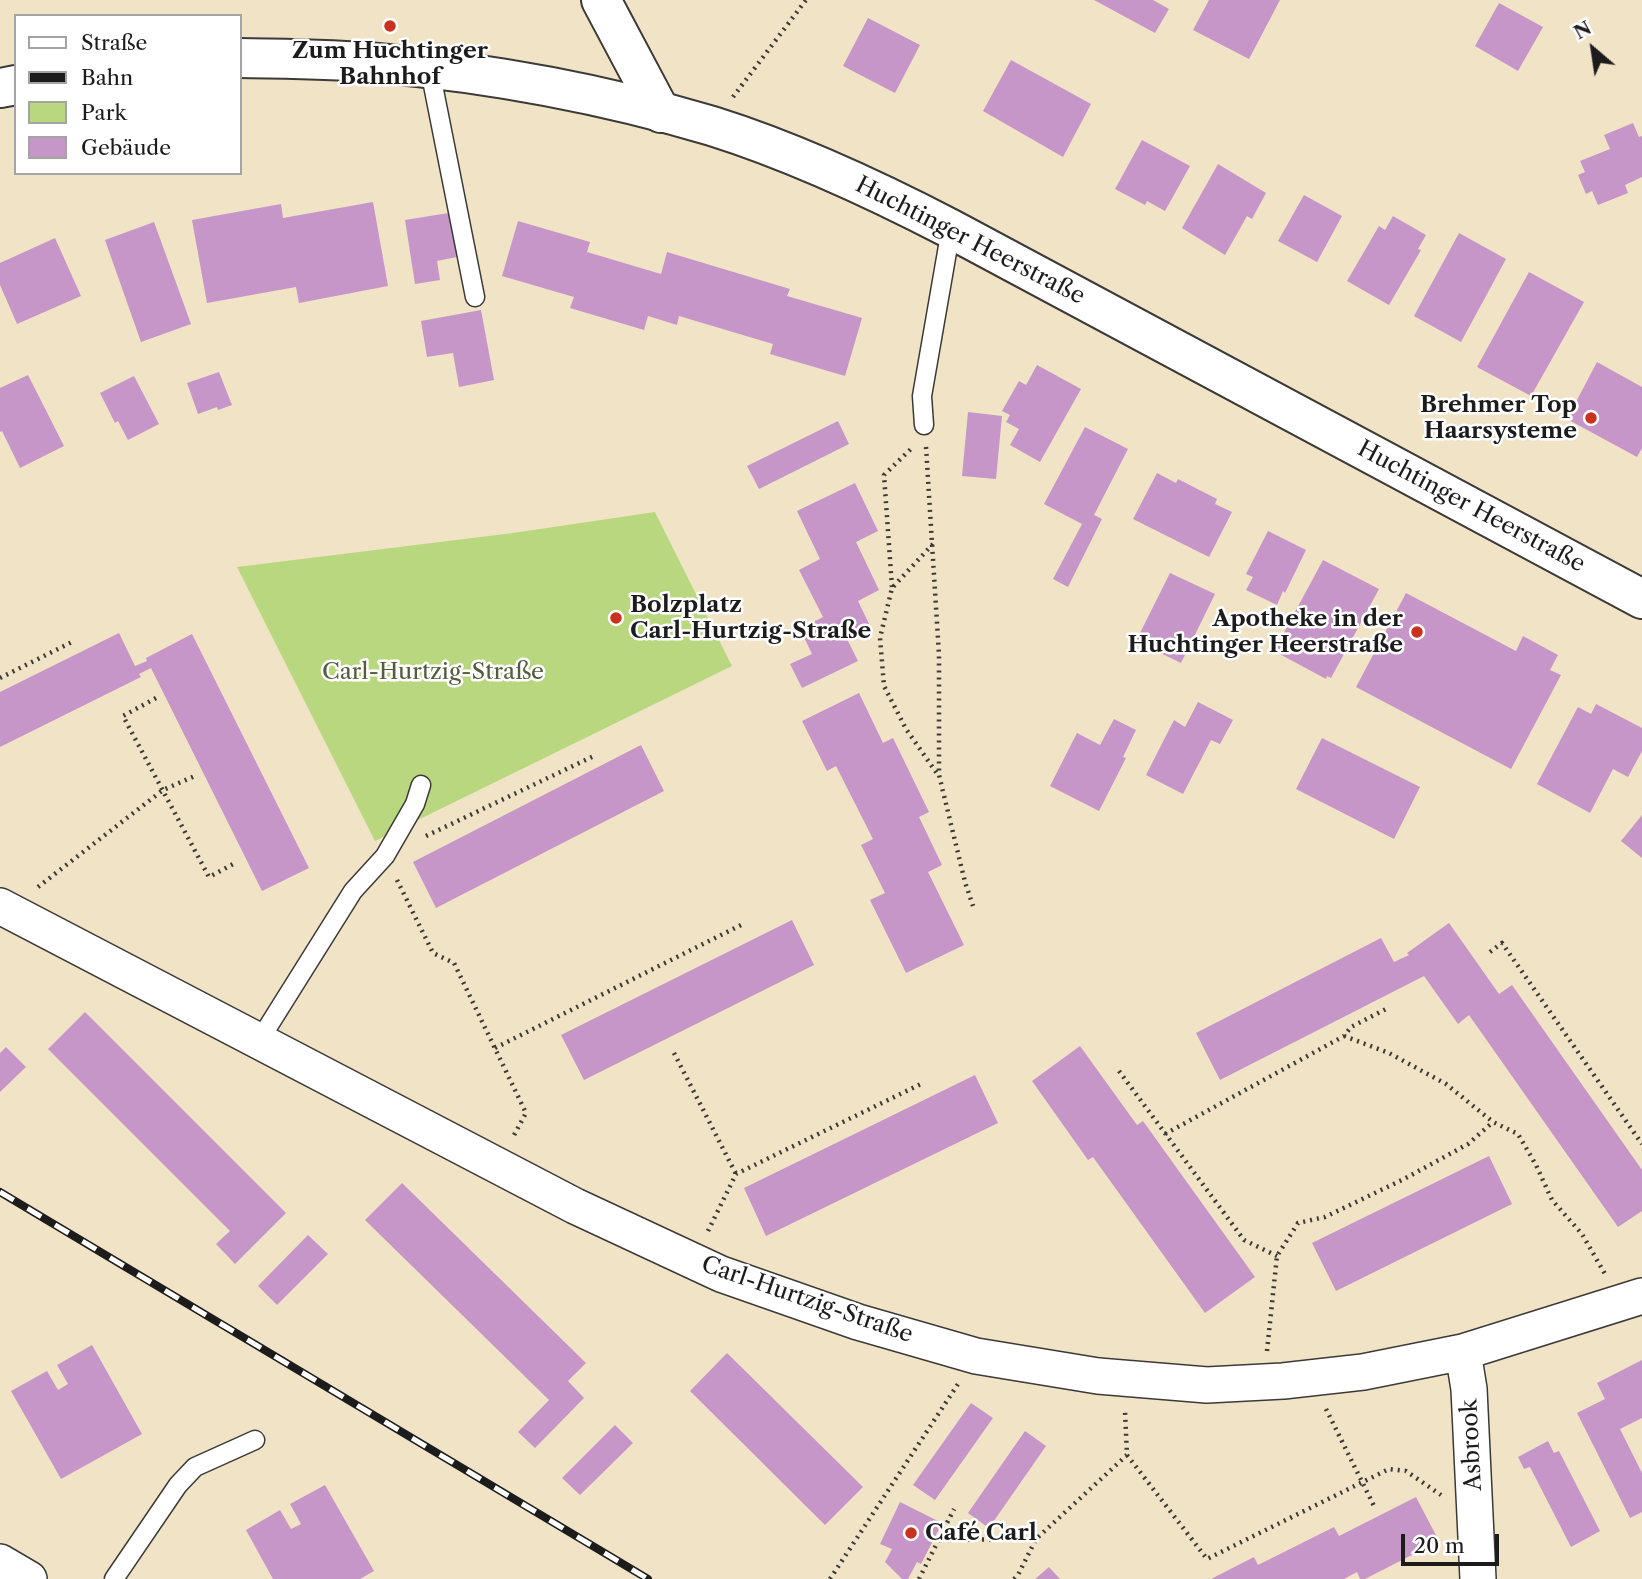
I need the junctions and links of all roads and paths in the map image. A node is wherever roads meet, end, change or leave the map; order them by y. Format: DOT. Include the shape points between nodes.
graph roads {
  1 [pos="601,0"];
  2 [pos="806,0"];
  3 [pos="242,58"];
  4 [pos="430,70"];
  5 [pos="661,114"];
  6 [pos="712,126"];
  7 [pos="951,229"];
  8 [pos="475,297"];
  9 [pos="925,430"];
  10 [pos="933,544"];
  11 [pos="892,588"];
  12 [pos="1642,599"];
  13 [pos="74,641"];
  14 [pos="0,678"];
  15 [pos="156,698"];
  16 [pos="596,755"];
  17 [pos="197,775"];
  18 [pos="939,775"];
  19 [pos="421,785"];
  20 [pos="163,790"];
  21 [pos="385,856"];
  22 [pos="237,862"];
  23 [pos="973,906"];
  24 [pos="9,911"];
  25 [pos="741,925"];
  26 [pos="1490,952"];
  27 [pos="1388,1008"];
  28 [pos="1344,1036"];
  29 [pos="260,1041"];
  30 [pos="495,1048"];
  31 [pos="674,1053"];
  32 [pos="1119,1071"];
  33 [pos="923,1083"];
  34 [pos="1493,1122"];
  35 [pos="1165,1134"];
  36 [pos="1642,1144"];
  37 [pos="499,1166"];
  38 [pos="736,1174"];
  39 [pos="1277,1256"];
  40 [pos="694,1261"];
  41 [pos="1632,1300"];
  42 [pos="1463,1352"];
  43 [pos="976,1356"];
  44 [pos="1124,1378"];
  45 [pos="1310,1378"];
  46 [pos="1271,1382"];
  47 [pos="256,1440"];
  48 [pos="1127,1455"];
  49 [pos="1362,1482"];
  50 [pos="1374,1506"];
  51 [pos="954,1509"];
  52 [pos="1476,1518"];
  53 [pos="1036,1539"];
  54 [pos="940,1540"];
  55 [pos="0,1562"];
  56 [pos="29,1579"];
  57 [pos="114,1579"];
  58 [pos="830,1579"];
  59 [pos="919,1579"];
  60 [pos="1014,1579"];
  61 [pos="1478,1579"];
  1 -- 5 [label="main road"];
  2 -- 6 [label="path"];
  3 -- 4 [label="main road, Huchtinger Heerstraße" via="366,62"];
  4 -- 5 [label="main road, Huchtinger Heerstraße" via="581,93"];
  4 -- 8 [label="lane"];
  5 -- 6 [label="main road, Huchtinger Heerstraße"];
  6 -- 7 [label="main road, Huchtinger Heerstraße" via="819,166"];
  7 -- 9 [label="lane" via="922,396"];
  7 -- 12 [label="main road, Huchtinger Heerstraße"];
  9 -- 10 [label="path"];
  9 -- 11 [label="path" via="884,475"];
  10 -- 11 [label="path"];
  10 -- 18 [label="path"];
  11 -- 18 [label="path" via="880,638 884,686 906,729"];
  13 -- 14 [label="path"];
  15 -- 20 [label="path" via="123,716"];
  16 -- 21 [label="path"];
  17 -- 20 [label="path"];
  18 -- 23 [label="path"];
  19 -- 21 [label="lane"];
  20 -- 22 [label="path" via="209,877"];
  20 -- 24 [label="path"];
  21 -- 29 [label="lane" via="353,891"];
  21 -- 30 [label="path" via="433,953 454,963"];
  24 -- 29 [label="street, Carl-Hurtzig-Straße"];
  25 -- 30 [label="path"];
  26 -- 36 [label="path" via="1502,943"];
  27 -- 28 [label="path" via="1351,1027"];
  28 -- 34 [label="path" via="1389,1053 1446,1084"];
  28 -- 35 [label="path"];
  29 -- 37 [label="street, Carl-Hurtzig-Straße"];
  30 -- 37 [label="path" via="526,1113"];
  31 -- 38 [label="path"];
  32 -- 35 [label="path"];
  33 -- 38 [label="path"];
  34 -- 39 [label="path" via="1468,1144 1404,1179 1325,1216 1298,1223"];
  34 -- 41 [label="path" via="1518,1134 1552,1200"];
  35 -- 39 [label="path" via="1244,1240"];
  37 -- 40 [label="street, Carl-Hurtzig-Straße"];
  38 -- 40 [label="path"];
  39 -- 46 [label="path" via="1267,1346"];
  40 -- 43 [label="street, Carl-Hurtzig-Straße" via="721,1275 858,1322"];
  41 -- 42 [label="street, Carl-Hurtzig-Straße"];
  42 -- 45 [label="street, Carl-Hurtzig-Straße"];
  42 -- 52 [label="street, Asbrook"];
  43 -- 44 [label="street, Carl-Hurtzig-Straße"];
  43 -- 58 [label="path"];
  44 -- 46 [label="street, Carl-Hurtzig-Straße" via="1207,1385"];
  44 -- 48 [label="path"];
  45 -- 46 [label="street, Carl-Hurtzig-Straße"];
  45 -- 49 [label="path"];
  47 -- 57 [label="lane" via="194,1467"];
  48 -- 49 [label="path" via="1207,1559"];
  48 -- 53 [label="path"];
  49 -- 50 [label="path"];
  49 -- 52 [label="path" via="1389,1469 1406,1471"];
  51 -- 54 [label="path"];
  52 -- 61 [label="street, Asbrook"];
  53 -- 54 [label="path"];
  53 -- 60 [label="path"];
  54 -- 59 [label="path"];
  55 -- 56 [label="street"];
}
